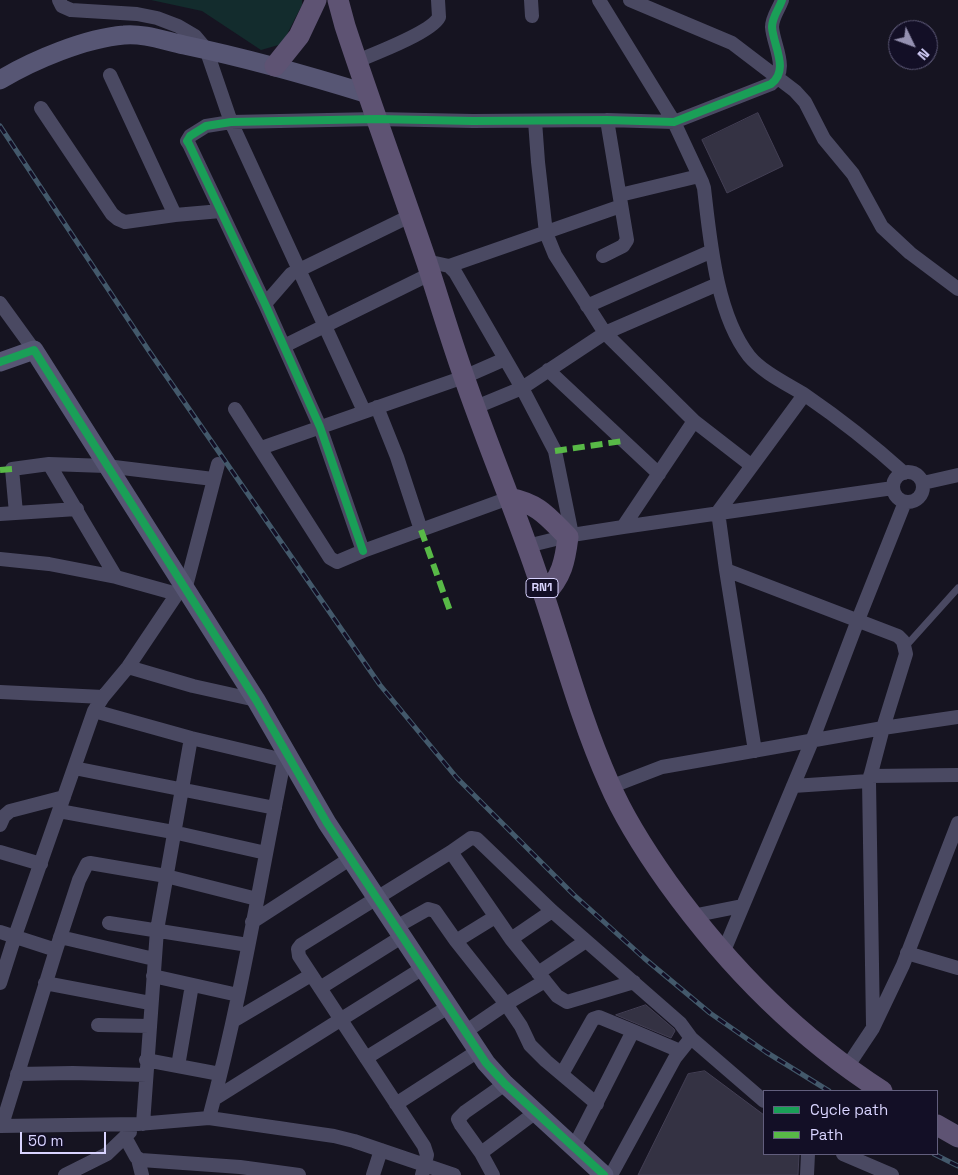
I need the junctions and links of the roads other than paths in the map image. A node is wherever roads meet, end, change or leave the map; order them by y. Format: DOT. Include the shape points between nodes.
graph roads {
  1 [pos="59,0"];
  2 [pos="316,0"];
  3 [pos="338,0"];
  4 [pos="438,0"];
  5 [pos="531,0"];
  6 [pos="599,0"];
  7 [pos="630,0"];
  8 [pos="782,0"];
  9 [pos="532,16"];
  10 [pos="206,49"];
  11 [pos="357,61"];
  12 [pos="275,66"];
  13 [pos="110,75"];
  14 [pos="777,78"];
  15 [pos="0,80"];
  16 [pos="368,94"];
  17 [pos="41,108"];
  18 [pos="377,119"];
  19 [pos="535,120"];
  20 [pos="607,120"];
  21 [pos="231,122"];
  22 [pos="674,122"];
  23 [pos="699,176"];
  24 [pos="620,200"];
  25 [pos="221,211"];
  26 [pos="175,215"];
  27 [pos="410,216"];
  28 [pos="546,233"];
  29 [pos="712,251"];
  30 [pos="603,256"];
  31 [pos="435,267"];
  32 [pos="298,270"];
  33 [pos="718,284"];
  34 [pos="958,290"];
  35 [pos="0,303"];
  36 [pos="265,304"];
  37 [pos="587,306"];
  38 [pos="324,326"];
  39 [pos="605,334"];
  40 [pos="284,346"];
  41 [pos="34,350"];
  42 [pos="505,360"];
  43 [pos="0,362"];
  44 [pos="548,370"];
  45 [pos="464,377"];
  46 [pos="522,388"];
  47 [pos="804,395"];
  48 [pos="476,407"];
  49 [pos="370,409"];
  50 [pos="235,410"];
  51 [pos="694,421"];
  52 [pos="320,427"];
  53 [pos="261,448"];
  54 [pos="49,464"];
  55 [pos="218,464"];
  56 [pos="106,466"];
  57 [pos="752,466"];
  58 [pos="904,473"];
  59 [pos="659,474"];
  60 [pos="958,476"];
  61 [pos="213,479"];
  62 [pos="923,483"];
  63 [pos="893,488"];
  64 [pos="509,498"];
  65 [pos="905,502"];
  66 [pos="77,509"];
  67 [pos="718,512"];
  68 [pos="16,513"];
  69 [pos="0,514"];
  70 [pos="623,527"];
  71 [pos="421,530"];
  72 [pos="570,536"];
  73 [pos="527,546"];
  74 [pos="363,551"];
  75 [pos="0,559"];
  76 [pos="726,570"];
  77 [pos="116,577"];
  78 [pos="958,588"];
  79 [pos="181,592"];
  80 [pos="544,595"];
  81 [pos="858,620"];
  82 [pos="905,647"];
  83 [pos="128,667"];
  84 [pos="0,692"];
  85 [pos="103,697"];
  86 [pos="256,700"];
  87 [pos="94,711"];
  88 [pos="958,717"];
  89 [pos="883,728"];
  90 [pos="191,738"];
  91 [pos="812,742"];
  92 [pos="755,751"];
  93 [pos="288,761"];
  94 [pos="74,768"];
  95 [pos="958,775"];
  96 [pos="870,778"];
  97 [pos="610,786"];
  98 [pos="793,786"];
  99 [pos="182,789"];
  100 [pos="64,797"];
  101 [pos="275,808"];
  102 [pos="59,811"];
  103 [pos="958,823"];
  104 [pos="0,825"];
  105 [pos="174,832"];
  106 [pos="0,852"];
  107 [pos="451,852"];
  108 [pos="266,853"];
  109 [pos="351,858"];
  110 [pos="41,864"];
  111 [pos="166,876"];
  112 [pos="377,897"];
  113 [pos="257,899"];
  114 [pos="742,906"];
  115 [pos="552,911"];
  116 [pos="692,916"];
  117 [pos="495,917"];
  118 [pos="252,922"];
  119 [pos="109,923"];
  120 [pos="157,930"];
  121 [pos="0,932"];
  122 [pos="399,932"];
  123 [pos="15,936"];
  124 [pos="511,939"];
  125 [pos="456,941"];
  126 [pos="586,941"];
  127 [pos="58,944"];
  128 [pos="248,945"];
  129 [pos="723,953"];
  130 [pos="907,954"];
  131 [pos="154,959"];
  132 [pos="423,968"];
  133 [pos="958,968"];
  134 [pos="311,975"];
  135 [pos="152,976"];
  136 [pos="542,977"];
  137 [pos="634,982"];
  138 [pos="0,983"];
  139 [pos="45,983"];
  140 [pos="192,985"];
  141 [pos="320,988"];
  142 [pos="238,995"];
  143 [pos="150,1003"];
  144 [pos="506,1004"];
  145 [pos="448,1006"];
  146 [pos="341,1020"];
  147 [pos="233,1021"];
  148 [pos="98,1025"];
  149 [pos="149,1026"];
  150 [pos="873,1028"];
  151 [pos="465,1032"];
  152 [pos="633,1032"];
  153 [pos="691,1038"];
  154 [pos="478,1051"];
  155 [pos="680,1051"];
  156 [pos="366,1058"];
  157 [pos="146,1060"];
  158 [pos="178,1066"];
  159 [pos="847,1067"];
  160 [pos="17,1074"];
  161 [pos="220,1074"];
  162 [pos="562,1074"];
  163 [pos="146,1075"];
  164 [pos="505,1084"];
  165 [pos="881,1090"];
  166 [pos="214,1099"];
  167 [pos="763,1100"];
  168 [pos="396,1104"];
  169 [pos="597,1104"];
  170 [pos="536,1112"];
  171 [pos="209,1118"];
  172 [pos="140,1124"];
  173 [pos="1,1126"];
  174 [pos="938,1126"];
  175 [pos="125,1137"];
  176 [pos="958,1137"];
  177 [pos="574,1147"];
  178 [pos="381,1150"];
  179 [pos="481,1153"];
  180 [pos="808,1155"];
  181 [pos="845,1155"];
  182 [pos="138,1159"];
  183 [pos="424,1170"];
  184 [pos="65,1175"];
  185 [pos="142,1175"];
  186 [pos="300,1175"];
  187 [pos="373,1175"];
  188 [pos="454,1175"];
  189 [pos="493,1175"];
  190 [pos="604,1175"];
  191 [pos="611,1175"];
  192 [pos="808,1175"];
  193 [pos="892,1175"];
  1 -- 10 [label="street" via="70,10 157,18 195,36"];
  2 -- 12 [label="main road" via="300,36"];
  3 -- 11 [label="main road, RN1"];
  4 -- 11 [label="street" via="439,17 434,24"];
  5 -- 9 [label="street"];
  6 -- 22 [label="street"];
  7 -- 14 [label="street" via="732,43"];
  8 -- 14 [label="street" via="772,27 781,67"];
  10 -- 12 [label="street"];
  10 -- 15 [label="street" via="125,35 83,43 49,55"];
  10 -- 21 [label="street"];
  11 -- 16 [label="main road, RN1"];
  12 -- 16 [label="street"];
  13 -- 26 [label="street"];
  14 -- 22 [label="street" via="771,84"];
  14 -- 34 [label="street" via="805,102 824,139 853,174 882,227"];
  16 -- 18 [label="main road, RN1"];
  17 -- 26 [label="street" via="118,220 124,222"];
  18 -- 19 [label="street"];
  18 -- 21 [label="street"];
  18 -- 27 [label="main road, RN1"];
  19 -- 20 [label="street"];
  19 -- 28 [label="street"];
  20 -- 22 [label="street"];
  20 -- 24 [label="street"];
  21 -- 25 [label="street" via="206,126 190,136 188,141"];
  21 -- 32 [label="street"];
  22 -- 23 [label="street"];
  23 -- 24 [label="street"];
  23 -- 29 [label="street" via="704,188"];
  24 -- 28 [label="street"];
  24 -- 30 [label="street" via="627,240 623,246"];
  25 -- 26 [label="street"];
  25 -- 36 [label="street"];
  27 -- 31 [label="main road, RN1"];
  27 -- 32 [label="street"];
  28 -- 31 [label="street"];
  28 -- 37 [label="street" via="555,255"];
  29 -- 33 [label="street"];
  29 -- 37 [label="street"];
  31 -- 38 [label="street"];
  31 -- 42 [label="street" via="460,279"];
  31 -- 45 [label="main road, RN1"];
  32 -- 36 [label="street"];
  32 -- 38 [label="street"];
  33 -- 39 [label="street"];
  33 -- 47 [label="street" via="733,327 750,357"];
  35 -- 41 [label="street"];
  36 -- 40 [label="street"];
  37 -- 39 [label="street"];
  38 -- 40 [label="street"];
  38 -- 49 [label="street"];
  39 -- 44 [label="street"];
  39 -- 51 [label="street"];
  40 -- 52 [label="street"];
  41 -- 43 [label="street"];
  41 -- 56 [label="street"];
  42 -- 45 [label="street"];
  42 -- 46 [label="street"];
  44 -- 46 [label="street"];
  44 -- 59 [label="street"];
  45 -- 48 [label="main road, RN1"];
  45 -- 49 [label="street"];
  46 -- 48 [label="street"];
  46 -- 72 [label="street" via="555,451"];
  47 -- 57 [label="street"];
  47 -- 58 [label="street"];
  48 -- 64 [label="main road, RN1"];
  49 -- 52 [label="street"];
  49 -- 71 [label="street" via="397,457"];
  50 -- 53 [label="street"];
  51 -- 57 [label="street"];
  51 -- 59 [label="street"];
  52 -- 53 [label="street"];
  52 -- 74 [label="street"];
  53 -- 74 [label="street" via="330,558 337,562"];
  54 -- 56 [label="street"];
  54 -- 66 [label="street"];
  54 -- 68 [label="street" via="12,469"];
  55 -- 61 [label="street"];
  56 -- 61 [label="street"];
  56 -- 79 [label="street"];
  57 -- 67 [label="street"];
  58 -- 62 [label="street" via="916,474"];
  58 -- 63 [label="street" via="896,479"];
  59 -- 70 [label="street"];
  60 -- 62 [label="street"];
  61 -- 79 [label="street"];
  62 -- 65 [label="street" via="920,498"];
  63 -- 65 [label="street" via="899,500"];
  63 -- 67 [label="street"];
  64 -- 71 [label="street"];
  64 -- 72 [label="main road" via="541,511"];
  64 -- 73 [label="main road, RN1"];
  65 -- 81 [label="street"];
  66 -- 68 [label="street"];
  66 -- 77 [label="street"];
  67 -- 70 [label="street"];
  67 -- 76 [label="street"];
  68 -- 69 [label="street"];
  70 -- 72 [label="street"];
  71 -- 74 [label="street"];
  72 -- 73 [label="street"];
  72 -- 80 [label="main road" via="559,577"];
  73 -- 80 [label="main road, RN1"];
  75 -- 77 [label="street" via="49,564"];
  76 -- 81 [label="street"];
  76 -- 92 [label="street"];
  77 -- 79 [label="street"];
  78 -- 82 [label="lane"];
  79 -- 83 [label="street"];
  79 -- 86 [label="street"];
  80 -- 97 [label="main road, RN1" via="579,708"];
  81 -- 82 [label="street" via="898,636"];
  81 -- 91 [label="street"];
  82 -- 89 [label="street" via="906,654"];
  83 -- 85 [label="street"];
  83 -- 86 [label="street"];
  84 -- 85 [label="street"];
  85 -- 87 [label="street"];
  86 -- 93 [label="street"];
  87 -- 90 [label="street"];
  87 -- 94 [label="street"];
  88 -- 89 [label="street"];
  89 -- 91 [label="street"];
  89 -- 96 [label="street"];
  90 -- 93 [label="street"];
  90 -- 99 [label="street"];
  91 -- 92 [label="street"];
  91 -- 98 [label="street"];
  92 -- 97 [label="street" via="653,769"];
  93 -- 101 [label="street"];
  93 -- 109 [label="street"];
  94 -- 99 [label="street"];
  94 -- 100 [label="street"];
  95 -- 96 [label="street"];
  96 -- 98 [label="street"];
  96 -- 150 [label="street"];
  97 -- 116 [label="main road, RN1" via="638,837"];
  98 -- 114 [label="street"];
  99 -- 101 [label="street"];
  99 -- 105 [label="street"];
  100 -- 102 [label="street"];
  100 -- 104 [label="street" via="10,811"];
  101 -- 108 [label="street"];
  102 -- 105 [label="street"];
  102 -- 110 [label="street"];
  103 -- 130 [label="street"];
  105 -- 108 [label="street"];
  105 -- 111 [label="street"];
  106 -- 110 [label="street"];
  107 -- 112 [label="street"];
  107 -- 115 [label="street" via="474,837"];
  107 -- 117 [label="street"];
  108 -- 113 [label="street"];
  109 -- 112 [label="street"];
  109 -- 118 [label="street"];
  110 -- 123 [label="street"];
  111 -- 113 [label="street"];
  111 -- 120 [label="street"];
  111 -- 127 [label="street" via="87,864"];
  112 -- 122 [label="street"];
  112 -- 134 [label="street" via="301,945 299,956"];
  113 -- 118 [label="street"];
  114 -- 116 [label="street"];
  114 -- 129 [label="street"];
  115 -- 124 [label="street"];
  115 -- 126 [label="street"];
  116 -- 129 [label="main road, RN1"];
  117 -- 124 [label="street"];
  117 -- 125 [label="street"];
  118 -- 128 [label="street"];
  119 -- 120 [label="street"];
  120 -- 128 [label="street"];
  120 -- 131 [label="street"];
  121 -- 123 [label="street"];
  122 -- 125 [label="street" via="428,909 437,914"];
  122 -- 132 [label="street"];
  122 -- 141 [label="street"];
  123 -- 127 [label="street"];
  123 -- 138 [label="street"];
  124 -- 136 [label="street"];
  125 -- 144 [label="street"];
  126 -- 136 [label="street"];
  126 -- 137 [label="street"];
  127 -- 131 [label="street"];
  127 -- 139 [label="street"];
  128 -- 142 [label="street"];
  129 -- 159 [label="main road, RN1" via="786,1017"];
  130 -- 133 [label="street"];
  130 -- 150 [label="street"];
  131 -- 135 [label="street"];
  132 -- 145 [label="street"];
  132 -- 146 [label="street"];
  134 -- 141 [label="street"];
  134 -- 147 [label="street"];
  135 -- 140 [label="street"];
  135 -- 143 [label="street"];
  136 -- 137 [label="street" via="557,996 567,1002"];
  136 -- 144 [label="street"];
  137 -- 153 [label="street"];
  139 -- 143 [label="street"];
  139 -- 160 [label="street"];
  140 -- 142 [label="street"];
  140 -- 158 [label="street"];
  141 -- 146 [label="street"];
  142 -- 147 [label="street"];
  143 -- 149 [label="street"];
  144 -- 151 [label="street"];
  144 -- 162 [label="street" via="530,1045"];
  145 -- 151 [label="street"];
  145 -- 156 [label="street"];
  146 -- 156 [label="street"];
  146 -- 166 [label="street"];
  147 -- 161 [label="street"];
  148 -- 149 [label="street"];
  149 -- 157 [label="street"];
  150 -- 159 [label="street"];
  151 -- 154 [label="street"];
  152 -- 155 [label="street"];
  152 -- 162 [label="street" via="599,1017 593,1020"];
  152 -- 169 [label="street"];
  153 -- 155 [label="street"];
  153 -- 167 [label="street"];
  154 -- 164 [label="street"];
  154 -- 168 [label="street"];
  155 -- 191 [label="street"];
  156 -- 168 [label="street"];
  157 -- 158 [label="street"];
  157 -- 163 [label="street"];
  158 -- 161 [label="street"];
  159 -- 165 [label="main road, RN1"];
  160 -- 163 [label="street"];
  160 -- 173 [label="street"];
  161 -- 166 [label="street"];
  162 -- 169 [label="street"];
  163 -- 172 [label="street"];
  164 -- 170 [label="street"];
  164 -- 179 [label="street" via="458,1119"];
  166 -- 171 [label="street"];
  168 -- 183 [label="street" via="424,1146 427,1155"];
  169 -- 177 [label="street"];
  170 -- 177 [label="street"];
  170 -- 179 [label="street"];
  171 -- 172 [label="street"];
  171 -- 178 [label="street" via="334,1136"];
  172 -- 173 [label="street"];
  172 -- 175 [label="street"];
  174 -- 176 [label="main road"];
  175 -- 182 [label="street"];
  175 -- 184 [label="street" via="107,1154"];
  177 -- 190 [label="street"];
  178 -- 183 [label="street"];
  178 -- 187 [label="street"];
  179 -- 189 [label="street"];
  180 -- 192 [label="street"];
  181 -- 193 [label="street"];
  182 -- 185 [label="street"];
  182 -- 186 [label="street"];
  183 -- 188 [label="street"];
}
